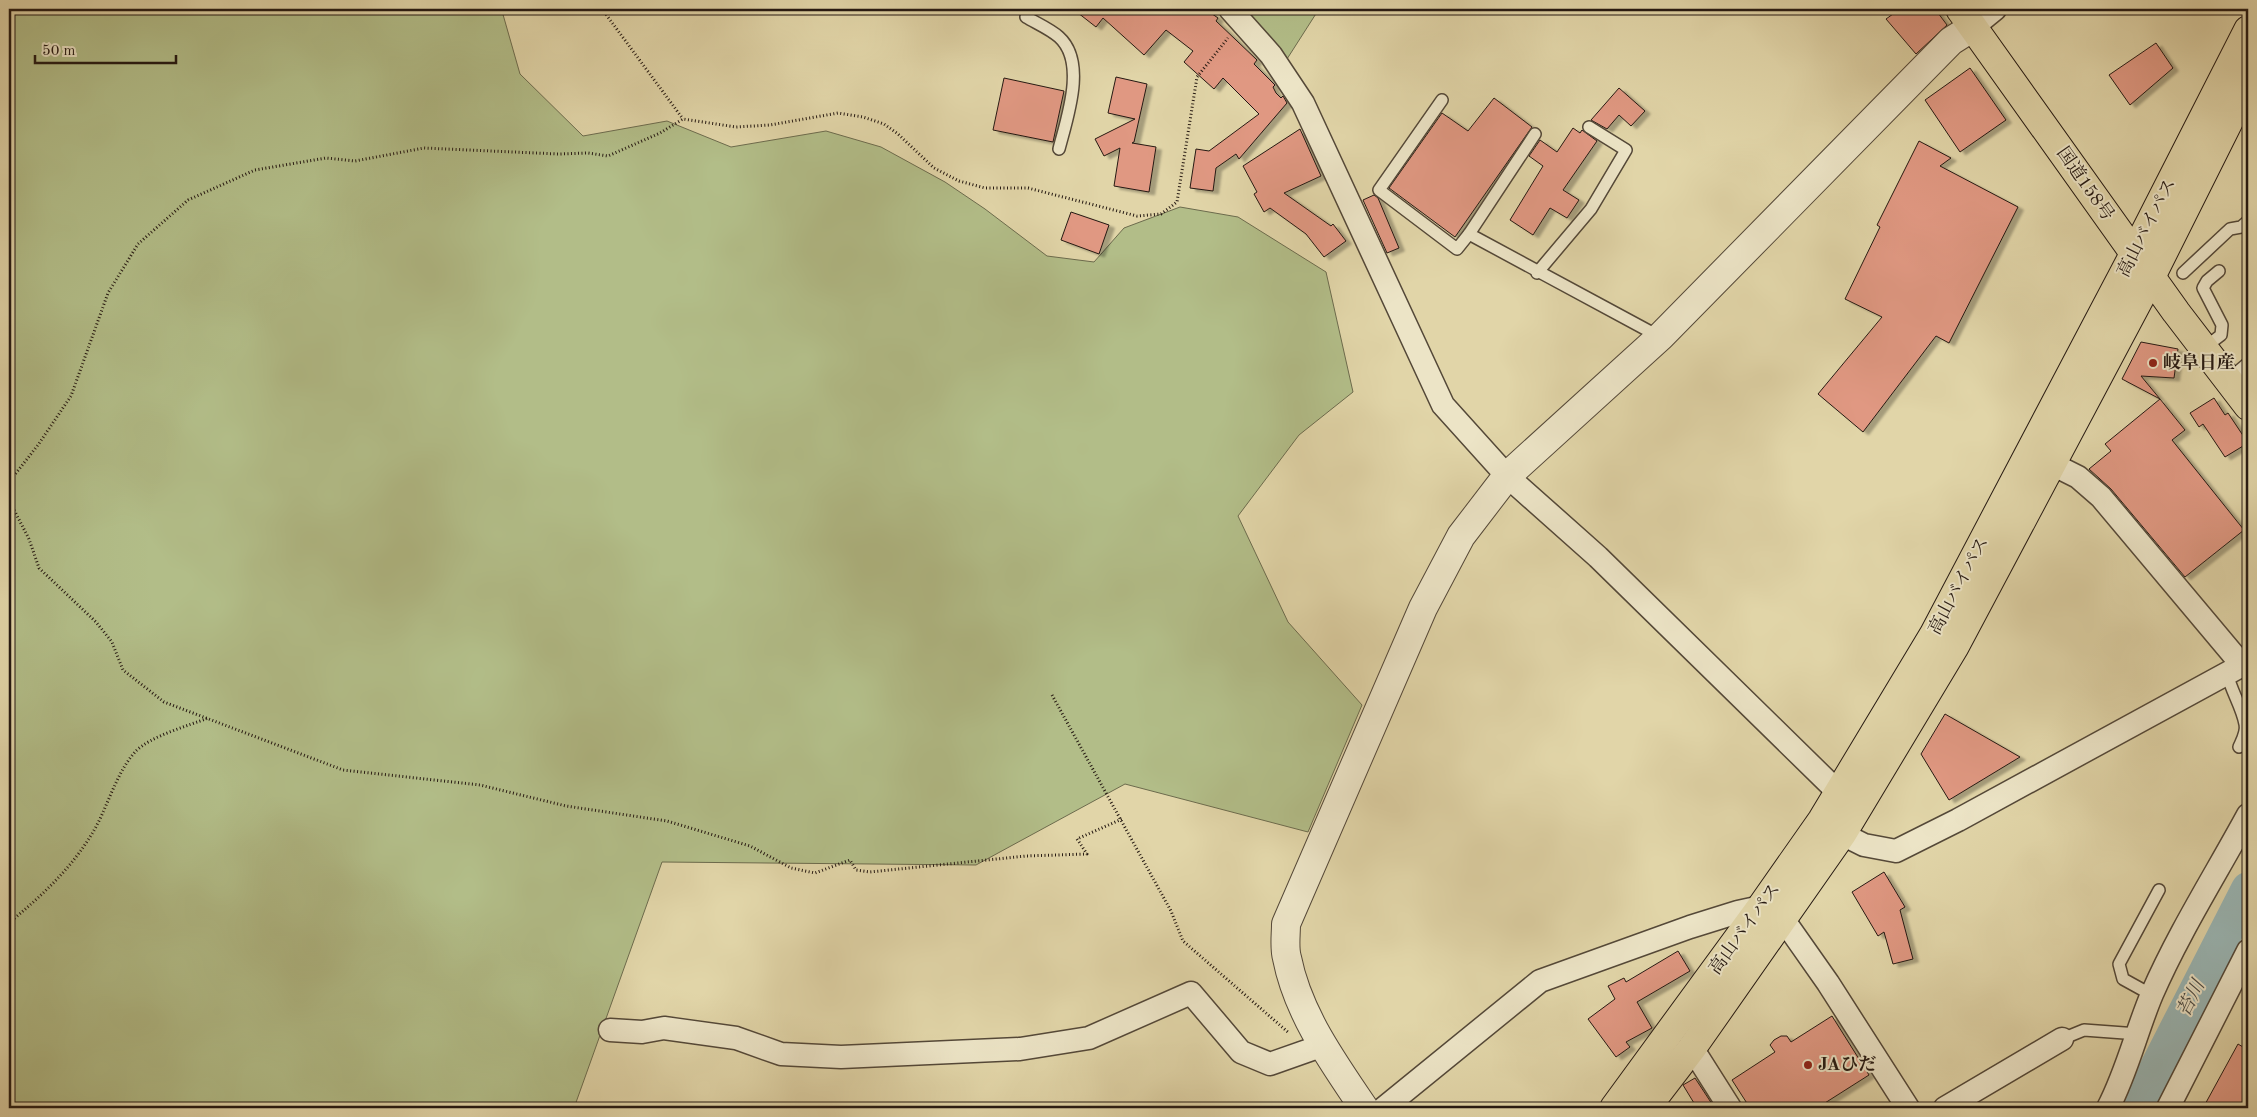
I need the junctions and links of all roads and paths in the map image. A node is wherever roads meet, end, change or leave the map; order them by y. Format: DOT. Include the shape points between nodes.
graph roads {
  1 [pos="602,9"];
  2 [pos="1030,9"];
  3 [pos="1995,9"];
  4 [pos="1235,16"];
  5 [pos="1967,18"];
  6 [pos="2248,30"];
  7 [pos="2248,83"];
  8 [pos="1442,100"];
  9 [pos="682,119"];
  10 [pos="1589,126"];
  11 [pos="1536,134"];
  12 [pos="1059,149"];
  13 [pos="2248,222"];
  14 [pos="1468,234"];
  15 [pos="2134,254"];
  16 [pos="2219,271"];
  17 [pos="1537,273"];
  18 [pos="2183,273"];
  19 [pos="2151,277"];
  20 [pos="1660,337"];
  21 [pos="2204,348"];
  22 [pos="2248,363"];
  23 [pos="2228,380"];
  24 [pos="2248,406"];
  25 [pos="2052,464"];
  26 [pos="1508,476"];
  27 [pos="9,482"];
  28 [pos="9,507"];
  29 [pos="2239,667"];
  30 [pos="1052,695"];
  31 [pos="208,718"];
  32 [pos="2240,747"];
  33 [pos="1839,793"];
  34 [pos="2248,815"];
  35 [pos="1122,819"];
  36 [pos="1842,834"];
  37 [pos="2159,890"];
  38 [pos="1772,913"];
  39 [pos="9,923"];
  40 [pos="2248,950"];
  41 [pos="2152,994"];
  42 [pos="610,1030"];
  43 [pos="2138,1034"];
  44 [pos="2062,1039"];
  45 [pos="1315,1048"];
  46 [pos="1692,1048"];
  47 [pos="1364,1108"];
  48 [pos="1384,1108"];
  49 [pos="1614,1108"];
  50 [pos="1646,1108"];
  51 [pos="1730,1108"];
  52 [pos="1908,1108"];
  53 [pos="1944,1108"];
  54 [pos="2108,1108"];
  55 [pos="2168,1108"];
  1 -- 9 [label="path"];
  2 -- 12 [label="lane" via="1026,17 1059,37 1069,50 1074,89"];
  3 -- 5 [label="street"];
  4 -- 9 [label="path" via="1198,77 1177,202 1161,214 1138,216 1028,188 985,188 959,181 934,168 884,124 863,117 838,113 770,125 736,127"];
  4 -- 26 [label="street" via="1271,55 1303,103 1443,405"];
  5 -- 15 [label="highway, 国道158号"];
  5 -- 20 [label="street" via="1951,41"];
  6 -- 15 [label="highway, 高山バイパス"];
  7 -- 19 [label="highway, 高山バイパス"];
  8 -- 14 [label="lane" via="1378,190 1457,249"];
  9 -- 27 [label="path" via="660,133 608,156 424,148 354,160 326,158 255,170 188,200 138,244 108,293 71,396"];
  10 -- 17 [label="lane" via="1626,150 1591,209"];
  11 -- 14 [label="lane"];
  13 -- 18 [label="lane" via="2230,229"];
  14 -- 17 [label="lane"];
  15 -- 19 [label="highway, 国道158号"];
  15 -- 33 [label="highway, 高山バイパス" via="1934,634"];
  16 -- 21 [label="lane" via="2206,281 2203,288 2222,325 2221,336"];
  17 -- 20 [label="lane"];
  19 -- 21 [label="highway, 国道158号"];
  19 -- 25 [label="highway, 高山バイパス"];
  20 -- 26 [label="street"];
  21 -- 23 [label="highway, 国道158号"];
  22 -- 23 [label="lane"];
  23 -- 24 [label="highway, 国道158号"];
  25 -- 29 [label="street" via="2078,477 2101,498"];
  25 -- 36 [label="highway, 高山バイパス" via="1955,646"];
  26 -- 33 [label="street" via="1598,557"];
  26 -- 45 [label="street" via="1461,536 1424,608 1286,924 1286,957"];
  28 -- 31 [label="path" via="11,504 29,539 38,568 96,622 112,642 123,670 164,702"];
  29 -- 32 [label="lane" via="2230,688 2246,724"];
  29 -- 36 [label="street" via="1896,851 1864,845"];
  30 -- 35 [label="path"];
  31 -- 35 [label="path" via="343,770 480,785 566,806 667,820 750,846 791,868 815,872 850,860 856,870 870,872 1026,856 1087,854 1077,838"];
  31 -- 39 [label="path" via="145,744 135,752 90,837 53,885"];
  33 -- 38 [label="highway, 高山バイパス"];
  34 -- 41 [label="street"];
  35 -- 45 [label="path" via="1171,911 1183,941"];
  36 -- 38 [label="highway, 高山バイパス"];
  37 -- 41 [label="lane" via="2119,964 2124,980"];
  38 -- 46 [label="highway, 高山バイパス"];
  38 -- 48 [label="street" via="1738,912 1540,982"];
  38 -- 49 [label="highway, 高山バイパス"];
  38 -- 52 [label="street" via="1828,983"];
  40 -- 55 [label="street"];
  41 -- 43 [label="street"];
  42 -- 45 [label="street" via="642,1032 664,1028 736,1038 781,1054 841,1057 1020,1049 1089,1038 1191,993 1241,1052 1270,1064"];
  43 -- 44 [label="lane" via="2084,1030"];
  43 -- 54 [label="street"];
  44 -- 53 [label="street"];
  45 -- 47 [label="street"];
  46 -- 50 [label="highway, 高山バイパス"];
  46 -- 51 [label="street"];
}
